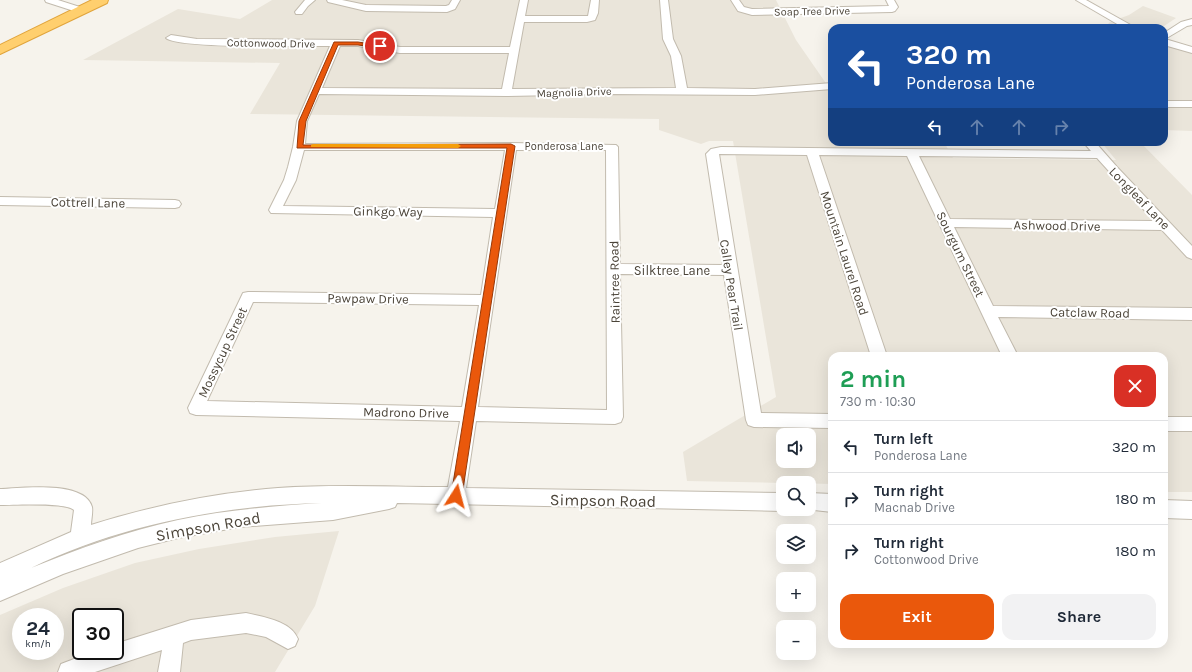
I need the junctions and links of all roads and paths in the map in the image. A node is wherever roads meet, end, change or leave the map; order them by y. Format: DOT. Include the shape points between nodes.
graph roads {
  1 [pos="49,0"];
  2 [pos="90,0"];
  3 [pos="102,0"];
  4 [pos="311,0"];
  5 [pos="331,0"];
  6 [pos="524,0"];
  7 [pos="595,0"];
  8 [pos="664,0"];
  9 [pos="735,0"];
  10 [pos="814,0"];
  11 [pos="1080,0"];
  12 [pos="454,4"];
  13 [pos="892,4"];
  14 [pos="76,9"];
  15 [pos="820,11"];
  16 [pos="299,12"];
  17 [pos="520,19"];
  18 [pos="1192,22"];
  19 [pos="1124,24"];
  20 [pos="1168,34"];
  21 [pos="171,38"];
  22 [pos="336,43"];
  23 [pos="1168,43"];
  24 [pos="0,44"];
  25 [pos="0,50"];
  26 [pos="514,50"];
  27 [pos="1192,50"];
  28 [pos="828,86"];
  29 [pos="316,91"];
  30 [pos="682,91"];
  31 [pos="506,93"];
  32 [pos="1168,104"];
  33 [pos="1192,104"];
  34 [pos="511,146"];
  35 [pos="1092,146"];
  36 [pos="299,147"];
  37 [pos="612,147"];
  38 [pos="959,147"];
  39 [pos="812,151"];
  40 [pos="911,152"];
  41 [pos="1099,155"];
  42 [pos="0,201"];
  43 [pos="175,204"];
  44 [pos="501,213"];
  45 [pos="946,224"];
  46 [pos="1167,226"];
  47 [pos="1192,254"];
  48 [pos="614,269"];
  49 [pos="730,270"];
  50 [pos="248,297"];
  51 [pos="487,300"];
  52 [pos="988,311"];
  53 [pos="1192,314"];
  54 [pos="878,352"];
  55 [pos="1008,352"];
  56 [pos="196,408"];
  57 [pos="469,413"];
  58 [pos="615,417"];
  59 [pos="828,421"];
  60 [pos="1168,424"];
  61 [pos="1192,424"];
  62 [pos="424,496"];
  63 [pos="456,496"];
  64 [pos="0,497"];
  65 [pos="776,502"];
  66 [pos="816,502"];
  67 [pos="828,503"];
  68 [pos="1168,509"];
  69 [pos="1192,510"];
  70 [pos="80,539"];
  71 [pos="0,573"];
  72 [pos="0,591"];
  73 [pos="174,635"];
  74 [pos="288,639"];
  75 [pos="69,672"];
  76 [pos="169,672"];
  1 -- 14 [label="street"];
  2 -- 14 [label="highway"];
  3 -- 14 [label="highway"];
  4 -- 16 [label="street"];
  5 -- 12 [label="street" via="366,8 447,10"];
  6 -- 17 [label="street"];
  7 -- 17 [label="street" via="592,18"];
  8 -- 30 [label="street" via="668,39 676,56"];
  9 -- 15 [label="street, Soap Tree Drive" via="738,8 746,11"];
  10 -- 15 [label="street"];
  11 -- 19 [label="street"];
  13 -- 15 [label="street, Soap Tree Drive" via="890,9"];
  14 -- 24 [label="highway"];
  14 -- 25 [label="highway"];
  17 -- 26 [label="street"];
  18 -- 20 [label="street"];
  21 -- 22 [label="street, Cottonwood Drive" via="197,42"];
  22 -- 26 [label="street, Cottonwood Drive" via="358,43 400,50"];
  22 -- 29 [label="street"];
  23 -- 27 [label="street"];
  26 -- 31 [label="street"];
  28 -- 30 [label="street, Magnolia Drive" via="766,91"];
  29 -- 31 [label="street, Magnolia Drive"];
  29 -- 36 [label="street" via="302,121"];
  30 -- 31 [label="street, Magnolia Drive"];
  32 -- 33 [label="street"];
  34 -- 36 [label="street, Ponderosa Lane"];
  34 -- 37 [label="street, Ponderosa Lane"];
  34 -- 44 [label="street"];
  35 -- 41 [label="street, Longleaf Lane"];
  36 -- 44 [label="street, Ginkgo Way" via="290,180 275,210"];
  37 -- 48 [label="street, Raintree Road"];
  38 -- 40 [label="street"];
  38 -- 41 [label="street"];
  39 -- 40 [label="street"];
  39 -- 49 [label="street, Calley Pear Trail" via="715,151 712,154"];
  39 -- 54 [label="street, Mountain Laurel Road"];
  40 -- 45 [label="street, Sourgum Street"];
  41 -- 46 [label="street, Longleaf Lane"];
  42 -- 43 [label="street, Cottrell Lane"];
  44 -- 51 [label="street"];
  45 -- 46 [label="street, Ashwood Drive"];
  45 -- 52 [label="street, Sourgum Street"];
  46 -- 47 [label="street, Longleaf Lane"];
  48 -- 49 [label="street, Silktree Lane"];
  48 -- 58 [label="street, Raintree Road"];
  49 -- 59 [label="street, Calley Pear Trail" via="754,420"];
  50 -- 51 [label="street, Pawpaw Drive"];
  50 -- 56 [label="street, Mossycup Street"];
  51 -- 57 [label="street"];
  52 -- 53 [label="street, Catclaw Road"];
  52 -- 55 [label="street, Sourgum Street"];
  56 -- 57 [label="street, Madrono Drive"];
  57 -- 58 [label="street, Madrono Drive"];
  57 -- 63 [label="street"];
  60 -- 61 [label="street"];
  62 -- 63 [label="street, Simpson Road"];
  62 -- 70 [label="street, Simpson Road" via="338,493 221,503"];
  62 -- 72 [label="street, Simpson Road" via="333,511 248,517 178,529 62,565"];
  63 -- 65 [label="street, Simpson Road"];
  64 -- 70 [label="street" via="58,497 78,501 83,508"];
  66 -- 67 [label="street"];
  68 -- 69 [label="street"];
  70 -- 71 [label="street, Simpson Road" via="58,546"];
  73 -- 74 [label="street" via="191,630 246,623 269,628"];
  73 -- 75 [label="street"];
  73 -- 76 [label="street"];
}
